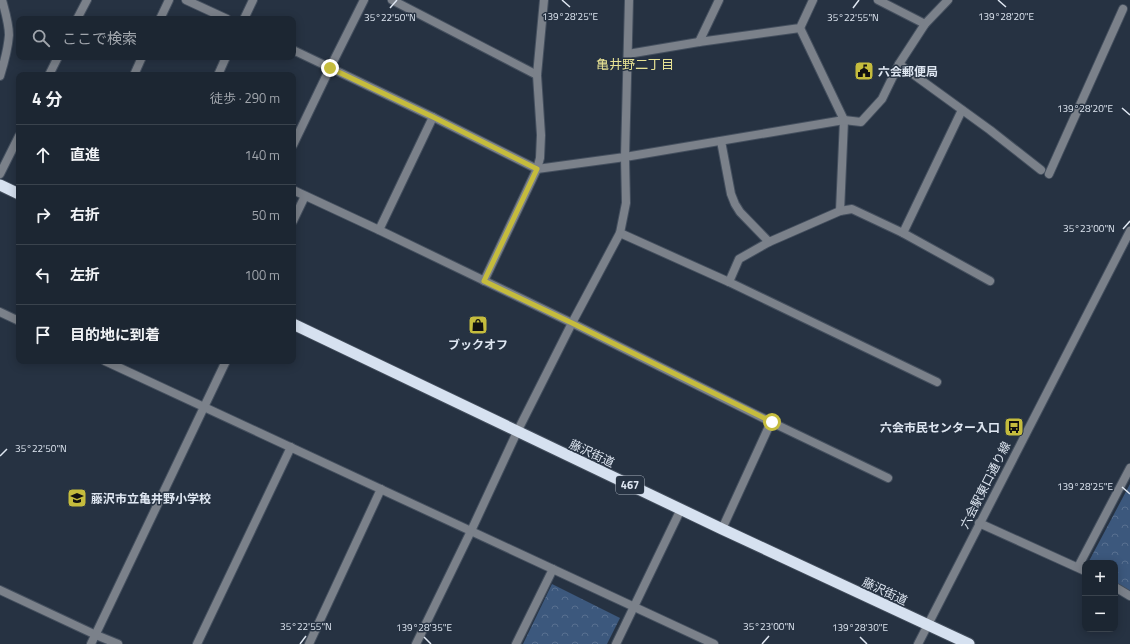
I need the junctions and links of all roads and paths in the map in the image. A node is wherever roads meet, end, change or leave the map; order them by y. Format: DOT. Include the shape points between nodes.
graph roads {
  1 [pos="2,0"];
  2 [pos="86,0"];
  3 [pos="169,0"];
  4 [pos="186,0"];
  5 [pos="253,0"];
  6 [pos="364,0"];
  7 [pos="392,0"];
  8 [pos="544,0"];
  9 [pos="629,0"];
  10 [pos="719,0"];
  11 [pos="813,0"];
  12 [pos="878,0"];
  13 [pos="948,0"];
  14 [pos="1123,9"];
  15 [pos="78,16"];
  16 [pos="161,16"];
  17 [pos="221,16"];
  18 [pos="245,16"];
  19 [pos="925,24"];
  20 [pos="800,28"];
  21 [pos="699,42"];
  22 [pos="296,51"];
  23 [pos="628,54"];
  24 [pos="56,60"];
  25 [pos="141,60"];
  26 [pos="225,60"];
  27 [pos="898,64"];
  28 [pos="330,68"];
  29 [pos="50,72"];
  30 [pos="135,72"];
  31 [pos="219,72"];
  32 [pos="537,75"];
  33 [pos="0,76"];
  34 [pos="962,110"];
  35 [pos="433,117"];
  36 [pos="844,120"];
  37 [pos="296,139"];
  38 [pos="721,141"];
  39 [pos="16,142"];
  40 [pos="626,157"];
  41 [pos="537,169"];
  42 [pos="1040,170"];
  43 [pos="0,174"];
  44 [pos="1049,174"];
  45 [pos="0,186"];
  46 [pos="296,192"];
  47 [pos="16,193"];
  48 [pos="305,196"];
  49 [pos="840,211"];
  50 [pos="296,215"];
  51 [pos="379,230"];
  52 [pos="1130,231"];
  53 [pos="620,233"];
  54 [pos="903,233"];
  55 [pos="770,242"];
  56 [pos="484,281"];
  57 [pos="990,281"];
  58 [pos="729,282"];
  59 [pos="0,312"];
  60 [pos="16,320"];
  61 [pos="572,323"];
  62 [pos="296,325"];
  63 [pos="112,364"];
  64 [pos="225,364"];
  65 [pos="937,382"];
  66 [pos="205,407"];
  67 [pos="772,422"];
  68 [pos="517,432"];
  69 [pos="291,447"];
  70 [pos="1130,468"];
  71 [pos="888,478"];
  72 [pos="381,489"];
  73 [pos="681,509"];
  74 [pos="979,523"];
  75 [pos="722,529"];
  76 [pos="471,531"];
  77 [pos="1086,560"];
  78 [pos="553,569"];
  79 [pos="1082,569"];
  80 [pos="1118,589"];
  81 [pos="0,590"];
  82 [pos="1130,596"];
  83 [pos="634,607"];
  84 [pos="927,625"];
  85 [pos="96,635"];
  86 [pos="91,644"];
  87 [pos="118,644"];
  88 [pos="197,644"];
  89 [pos="309,644"];
  90 [pos="416,644"];
  91 [pos="516,644"];
  92 [pos="616,644"];
  93 [pos="714,644"];
  94 [pos="918,644"];
  95 [pos="969,644"];
  1 -- 33 [label="street" via="9,34"];
  2 -- 15 [label="street"];
  3 -- 16 [label="street"];
  4 -- 17 [label="street"];
  5 -- 18 [label="street"];
  6 -- 28 [label="street"];
  7 -- 32 [label="street"];
  8 -- 32 [label="street"];
  9 -- 23 [label="street"];
  10 -- 21 [label="street"];
  11 -- 20 [label="street"];
  12 -- 19 [label="street"];
  13 -- 19 [label="street"];
  14 -- 44 [label="street"];
  19 -- 27 [label="street"];
  20 -- 21 [label="street"];
  20 -- 36 [label="street"];
  21 -- 23 [label="street"];
  22 -- 28 [label="street"];
  23 -- 40 [label="street"];
  24 -- 29 [label="street"];
  25 -- 30 [label="street"];
  26 -- 31 [label="street"];
  27 -- 34 [label="street"];
  27 -- 36 [label="street" via="882,99 861,122"];
  28 -- 35 [label="street"];
  28 -- 37 [label="street"];
  32 -- 41 [label="street" via="541,135"];
  34 -- 42 [label="street"];
  34 -- 54 [label="street"];
  35 -- 41 [label="street"];
  35 -- 51 [label="street"];
  36 -- 38 [label="street"];
  36 -- 49 [label="street"];
  38 -- 40 [label="street"];
  38 -- 55 [label="street" via="735,204"];
  39 -- 43 [label="street"];
  40 -- 41 [label="street"];
  40 -- 53 [label="street" via="626,203"];
  41 -- 56 [label="street"];
  45 -- 47 [label="highway"];
  46 -- 48 [label="street"];
  48 -- 50 [label="street"];
  48 -- 51 [label="street"];
  49 -- 54 [label="street" via="852,209"];
  49 -- 55 [label="street"];
  51 -- 56 [label="street"];
  52 -- 74 [label="street, 六会駅東口通り線"];
  53 -- 58 [label="street"];
  53 -- 61 [label="street"];
  54 -- 57 [label="street"];
  55 -- 58 [label="street" via="739,260"];
  56 -- 61 [label="street"];
  58 -- 65 [label="street"];
  59 -- 60 [label="street"];
  61 -- 67 [label="street"];
  61 -- 68 [label="street"];
  62 -- 68 [label="highway, 藤沢街道 / 467"];
  63 -- 66 [label="street"];
  64 -- 66 [label="street"];
  66 -- 69 [label="street"];
  66 -- 85 [label="street"];
  67 -- 71 [label="street"];
  67 -- 75 [label="street"];
  68 -- 73 [label="highway, 藤沢街道 / 467"];
  68 -- 76 [label="street"];
  69 -- 72 [label="street"];
  69 -- 88 [label="street"];
  70 -- 77 [label="street"];
  72 -- 76 [label="street"];
  72 -- 89 [label="street"];
  73 -- 75 [label="highway, 藤沢街道 / 467"];
  73 -- 83 [label="street"];
  74 -- 79 [label="street"];
  74 -- 84 [label="street, 六会駅東口通り線"];
  75 -- 84 [label="highway, 藤沢街道 / 467"];
  76 -- 78 [label="street"];
  76 -- 90 [label="street"];
  78 -- 83 [label="street"];
  78 -- 91 [label="street"];
  80 -- 82 [label="street"];
  81 -- 85 [label="street"];
  83 -- 92 [label="street"];
  83 -- 93 [label="street"];
  84 -- 94 [label="street, 六会駅東口通り線"];
  84 -- 95 [label="highway, 藤沢街道 / 467"];
  85 -- 86 [label="street"];
  85 -- 87 [label="street"];
}
